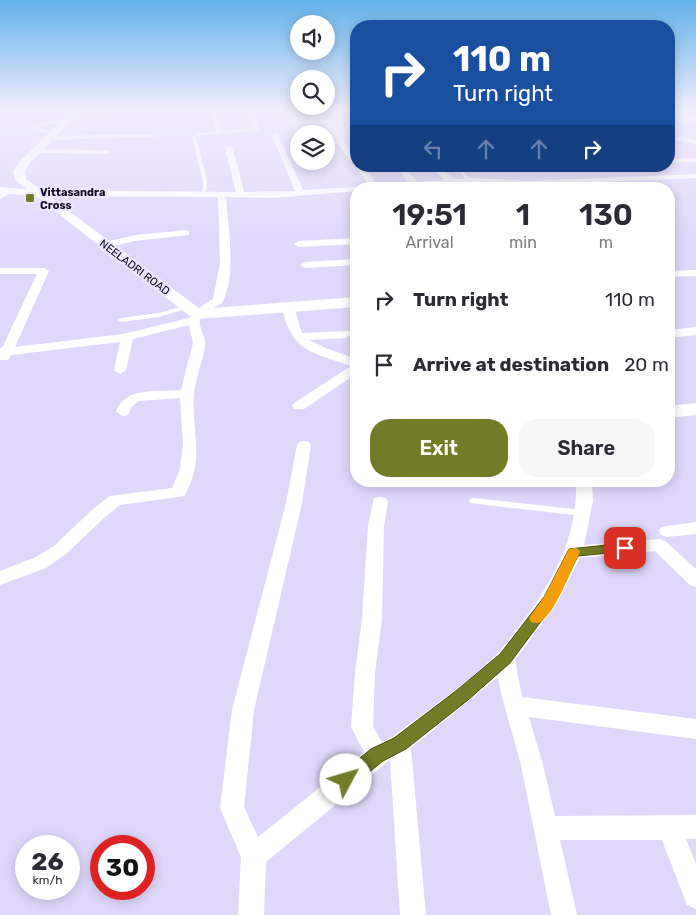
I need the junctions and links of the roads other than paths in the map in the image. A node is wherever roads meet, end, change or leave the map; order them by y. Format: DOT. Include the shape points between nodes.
graph roads {
  1 [pos="36,152"];
  2 [pos="198,153"];
  3 [pos="230,153"];
  4 [pos="283,153"];
  5 [pos="696,160"];
  6 [pos="675,161"];
  7 [pos="364,172"];
  8 [pos="404,172"];
  9 [pos="441,172"];
  10 [pos="462,172"];
  11 [pos="696,176"];
  12 [pos="468,180"];
  13 [pos="450,181"];
  14 [pos="371,182"];
  15 [pos="413,182"];
  16 [pos="438,182"];
  17 [pos="509,182"];
  18 [pos="553,182"];
  19 [pos="350,189"];
  20 [pos="5,191"];
  21 [pos="35,193"];
  22 [pos="300,193"];
  23 [pos="202,195"];
  24 [pos="222,195"];
  25 [pos="241,195"];
  26 [pos="0,196"];
  27 [pos="186,234"];
  28 [pos="350,241"];
  29 [pos="299,244"];
  30 [pos="104,245"];
  31 [pos="350,262"];
  32 [pos="305,265"];
  33 [pos="0,271"];
  34 [pos="696,273"];
  35 [pos="675,274"];
  36 [pos="350,302"];
  37 [pos="288,307"];
  38 [pos="193,314"];
  39 [pos="121,320"];
  40 [pos="696,331"];
  41 [pos="675,333"];
  42 [pos="346,334"];
  43 [pos="127,337"];
  44 [pos="298,337"];
  45 [pos="4,352"];
  46 [pos="350,361"];
  47 [pos="0,362"];
  48 [pos="120,370"];
  49 [pos="350,372"];
  50 [pos="187,394"];
  51 [pos="300,406"];
  52 [pos="696,410"];
  53 [pos="123,412"];
  54 [pos="675,412"];
  55 [pos="304,444"];
  56 [pos="584,487"];
  57 [pos="473,501"];
  58 [pos="380,502"];
  59 [pos="582,514"];
  60 [pos="696,528"];
  61 [pos="667,531"];
  62 [pos="574,552"];
  63 [pos="0,578"];
  64 [pos="696,580"];
  65 [pos="505,659"];
  66 [pos="515,706"];
  67 [pos="696,729"];
  68 [pos="400,744"];
  69 [pos="377,755"];
  70 [pos="696,827"];
  71 [pos="546,828"];
  72 [pos="669,828"];
  73 [pos="254,856"];
  74 [pos="696,896"];
  75 [pos="251,915"];
  76 [pos="413,915"];
  77 [pos="564,915"];
  1 -- 21 [label="main road, NEELADRI ROAD" via="19,171 21,180"];
  2 -- 23 [label="lane" via="205,181"];
  3 -- 25 [label="street"];
  4 -- 22 [label="street"];
  5 -- 6 [label="street"];
  7 -- 14 [label="street"];
  8 -- 15 [label="street"];
  9 -- 13 [label="street"];
  10 -- 12 [label="lane"];
  11 -- 18 [label="street"];
  12 -- 13 [label="street"];
  12 -- 17 [label="street"];
  13 -- 16 [label="street"];
  19 -- 22 [label="street"];
  20 -- 21 [label="street"];
  20 -- 26 [label="street"];
  21 -- 23 [label="street"];
  21 -- 30 [label="main road, NEELADRI ROAD"];
  22 -- 25 [label="street"];
  23 -- 24 [label="street"];
  24 -- 25 [label="street"];
  24 -- 38 [label="street" via="225,263 222,286 218,301"];
  27 -- 30 [label="street" via="135,238"];
  28 -- 29 [label="street"];
  30 -- 38 [label="main road, NEELADRI ROAD"];
  31 -- 32 [label="street"];
  33 -- 45 [label="street" via="44,271"];
  34 -- 35 [label="street"];
  36 -- 37 [label="main road"];
  37 -- 38 [label="main road"];
  37 -- 44 [label="street"];
  38 -- 39 [label="lane"];
  38 -- 43 [label="street" via="165,330"];
  38 -- 50 [label="street" via="199,343"];
  40 -- 41 [label="street"];
  42 -- 44 [label="street"];
  43 -- 45 [label="street"];
  43 -- 48 [label="street"];
  44 -- 46 [label="street" via="321,351"];
  45 -- 47 [label="street"];
  49 -- 51 [label="street"];
  50 -- 53 [label="street" via="135,397 125,405"];
  50 -- 63 [label="street" via="188,469 178,492 116,500 40,564"];
  52 -- 54 [label="main road"];
  55 -- 73 [label="street" via="294,503 243,710 232,808"];
  56 -- 59 [label="street"];
  57 -- 59 [label="lane"];
  58 -- 69 [label="street" via="362,727"];
  59 -- 62 [label="street"];
  60 -- 61 [label="street"];
  62 -- 64 [label="street" via="659,545"];
  62 -- 65 [label="street" via="549,600"];
  65 -- 66 [label="street"];
  65 -- 68 [label="street"];
  66 -- 67 [label="street"];
  66 -- 71 [label="street"];
  68 -- 69 [label="street"];
  68 -- 76 [label="street"];
  69 -- 73 [label="street"];
  70 -- 72 [label="street"];
  71 -- 72 [label="street"];
  71 -- 77 [label="street"];
  72 -- 74 [label="street"];
  73 -- 75 [label="street"];
}
